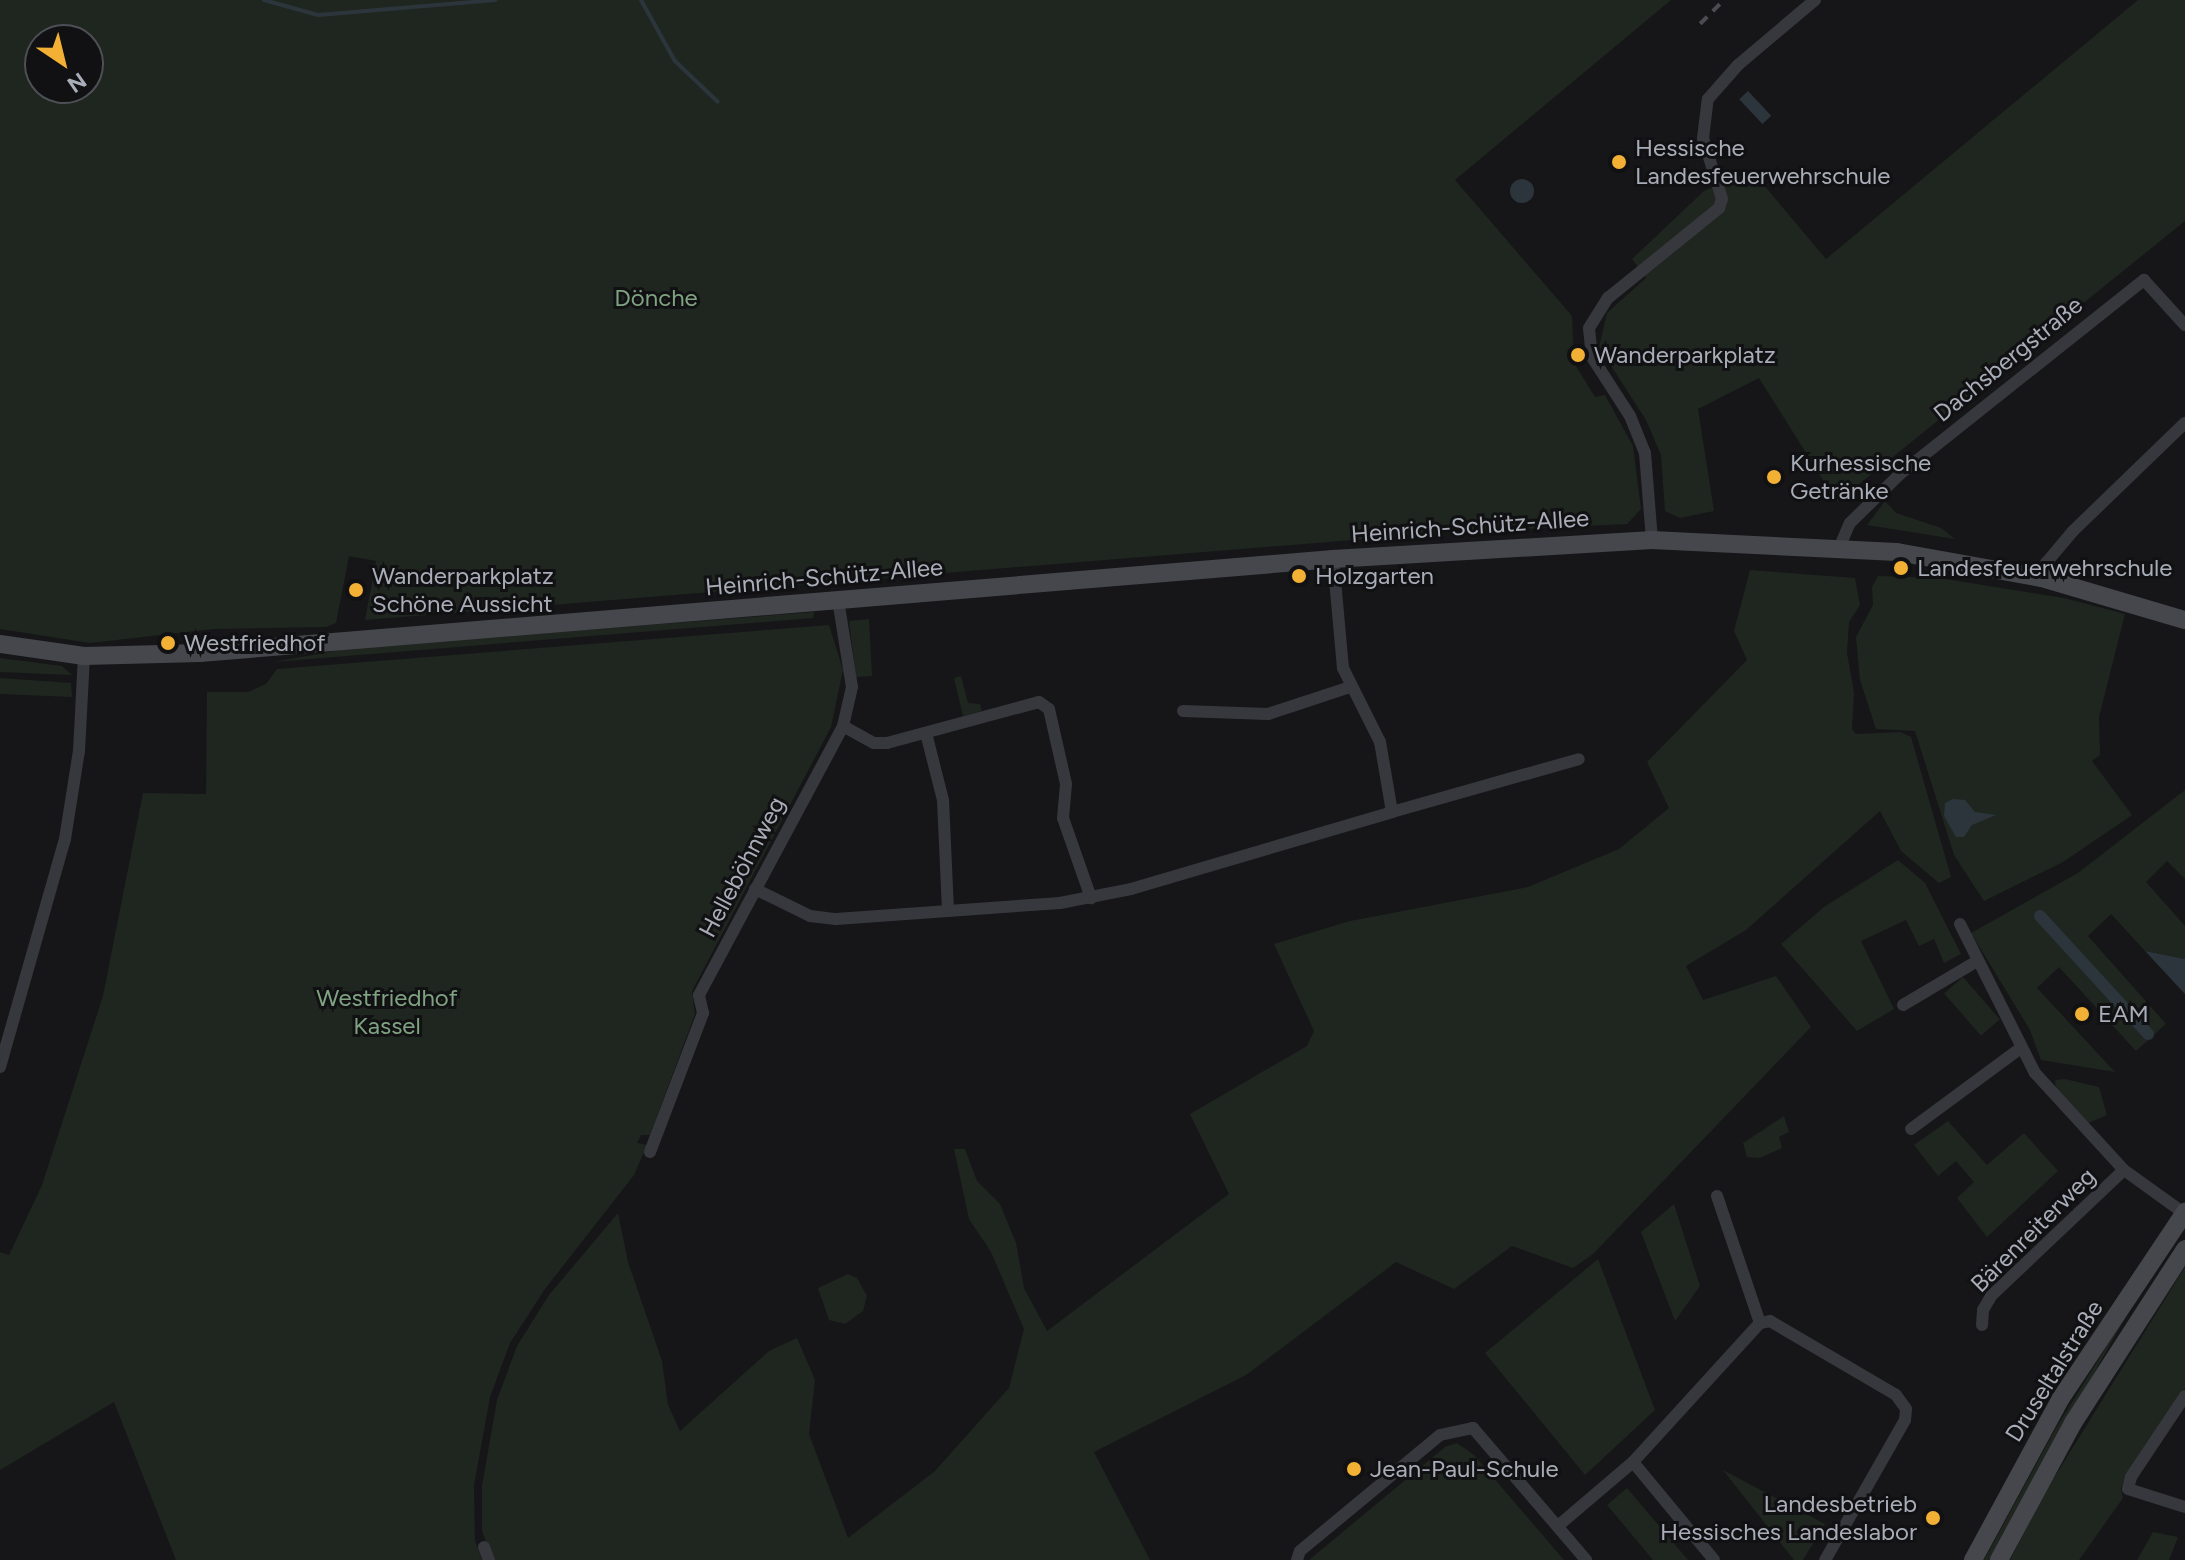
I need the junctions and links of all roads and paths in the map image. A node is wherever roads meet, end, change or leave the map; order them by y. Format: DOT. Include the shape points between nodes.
graph roads {
  1 [pos="1815,0"];
  2 [pos="2185,325"];
  3 [pos="2185,423"];
  4 [pos="1652,540"];
  5 [pos="1840,546"];
  6 [pos="1333,559"];
  7 [pos="2042,578"];
  8 [pos="838,600"];
  9 [pos="2185,620"];
  10 [pos="0,644"];
  11 [pos="84,656"];
  12 [pos="1350,687"];
  13 [pos="1183,711"];
  14 [pos="843,726"];
  15 [pos="926,733"];
  16 [pos="1579,759"];
  17 [pos="1562,764"];
  18 [pos="1566,778"];
  19 [pos="1392,812"];
  20 [pos="755,889"];
  21 [pos="1091,898"];
  22 [pos="948,911"];
  23 [pos="1960,924"];
  24 [pos="1977,961"];
  25 [pos="1903,1005"];
  26 [pos="2021,1048"];
  27 [pos="0,1067"];
  28 [pos="1911,1129"];
  29 [pos="650,1152"];
  30 [pos="2124,1170"];
  31 [pos="1717,1196"];
  32 [pos="2185,1213"];
  33 [pos="2185,1249"];
  34 [pos="1760,1323"];
  35 [pos="1982,1325"];
  36 [pos="2185,1396"];
  37 [pos="1633,1462"];
  38 [pos="2185,1507"];
  39 [pos="1559,1525"];
  40 [pos="1297,1560"];
  41 [pos="1586,1560"];
  42 [pos="1714,1560"];
  43 [pos="1825,1560"];
  44 [pos="1973,1560"];
  45 [pos="1999,1560"];
  1 -- 4 [label="street" via="1738,65 1708,99 1703,138 1722,199 1719,208 1608,298 1589,328 1592,357 1630,416 1645,453"];
  2 -- 5 [label="street, Dachsbergstraße" via="2144,280 1900,474 1850,523"];
  3 -- 7 [label="street" via="2073,531 2046,563"];
  4 -- 5 [label="main road, Heinrich-Schütz-Allee"];
  4 -- 6 [label="main road, Heinrich-Schütz-Allee"];
  5 -- 7 [label="main road, Heinrich-Schütz-Allee"];
  6 -- 8 [label="main road, Heinrich-Schütz-Allee"];
  6 -- 12 [label="street"];
  7 -- 9 [label="main road, Heinrich-Schütz-Allee"];
  8 -- 11 [label="main road, Heinrich-Schütz-Allee" via="266,648"];
  8 -- 14 [label="street, Helleböhnweg" via="852,687"];
  10 -- 11 [label="main road, Heinrich-Schütz-Allee"];
  11 -- 27 [label="street" via="79,751 65,839"];
  12 -- 13 [label="street" via="1268,714"];
  12 -- 19 [label="street" via="1380,742"];
  14 -- 15 [label="street" via="874,743"];
  14 -- 20 [label="street, Helleböhnweg"];
  15 -- 21 [label="street" via="1039,702 1049,709 1066,784 1063,818"];
  15 -- 22 [label="street" via="943,800"];
  16 -- 17 [label="street"];
  17 -- 18 [label="street"];
  17 -- 19 [label="street"];
  19 -- 21 [label="street"];
  20 -- 22 [label="street" via="810,916"];
  20 -- 29 [label="street, Helleböhnweg" via="699,995 703,1013"];
  21 -- 22 [label="street"];
  23 -- 24 [label="street"];
  24 -- 25 [label="street"];
  24 -- 26 [label="street"];
  26 -- 28 [label="street"];
  26 -- 30 [label="street" via="2035,1073"];
  30 -- 32 [label="street"];
  30 -- 35 [label="street, Bärenreiterweg" via="1991,1296"];
  31 -- 34 [label="street"];
  32 -- 44 [label="main road, Druseltalstraße" via="2061,1398"];
  33 -- 45 [label="main road, Druseltalstraße" via="2073,1423"];
  34 -- 37 [label="street"];
  34 -- 43 [label="street" via="1770,1321 1896,1395 1906,1409 1905,1420"];
  36 -- 38 [label="street" via="2128,1489"];
  37 -- 39 [label="street"];
  37 -- 42 [label="street"];
  39 -- 40 [label="street" via="1473,1428 1440,1435 1300,1551"];
  39 -- 41 [label="street"];
}
